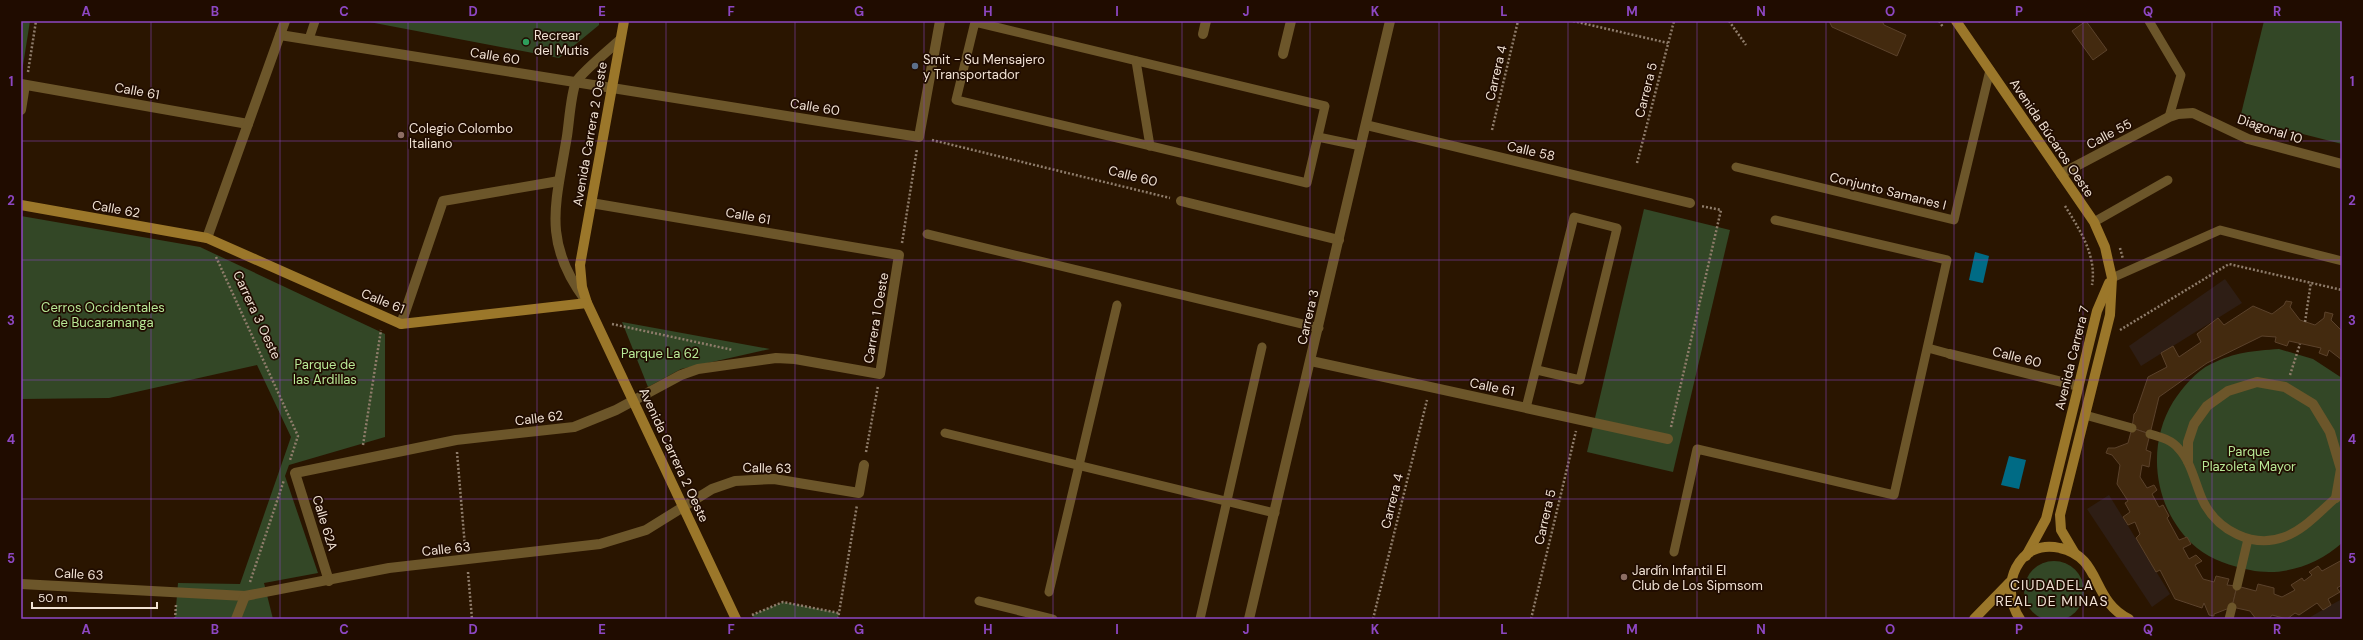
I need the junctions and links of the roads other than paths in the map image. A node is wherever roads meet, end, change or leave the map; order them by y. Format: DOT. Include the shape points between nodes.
graph roads {
  1 [pos="285,21"];
  2 [pos="315,21"];
  3 [pos="624,21"];
  4 [pos="940,21"];
  5 [pos="1206,21"];
  6 [pos="1291,21"];
  7 [pos="1390,21"];
  8 [pos="1956,21"];
  9 [pos="2149,21"];
  10 [pos="1203,34"];
  11 [pos="280,35"];
  12 [pos="309,39"];
  13 [pos="620,40"];
  14 [pos="1283,54"];
  15 [pos="1136,61"];
  16 [pos="1990,70"];
  17 [pos="576,82"];
  18 [pos="23,84"];
  19 [pos="612,87"];
  20 [pos="21,110"];
  21 [pos="2169,117"];
  22 [pos="248,124"];
  23 [pos="1366,125"];
  24 [pos="1318,136"];
  25 [pos="1150,146"];
  26 [pos="1361,146"];
  27 [pos="2342,164"];
  28 [pos="1736,167"];
  29 [pos="2061,174"];
  30 [pos="2168,180"];
  31 [pos="560,181"];
  32 [pos="1181,201"];
  33 [pos="591,203"];
  34 [pos="1690,203"];
  35 [pos="21,205"];
  36 [pos="1775,220"];
  37 [pos="2094,222"];
  38 [pos="927,234"];
  39 [pos="207,238"];
  40 [pos="1339,240"];
  41 [pos="900,255"];
  42 [pos="2342,261"];
  43 [pos="2112,278"];
  44 [pos="587,303"];
  45 [pos="1117,305"];
  46 [pos="401,324"];
  47 [pos="1319,328"];
  48 [pos="1262,347"];
  49 [pos="1928,348"];
  50 [pos="1950,354"];
  51 [pos="1311,361"];
  52 [pos="1537,370"];
  53 [pos="880,374"];
  54 [pos="2078,386"];
  55 [pos="633,400"];
  56 [pos="1526,408"];
  57 [pos="2085,415"];
  58 [pos="2132,428"];
  59 [pos="945,434"];
  60 [pos="2150,434"];
  61 [pos="1668,439"];
  62 [pos="2188,461"];
  63 [pos="864,465"];
  64 [pos="1079,466"];
  65 [pos="295,474"];
  66 [pos="2339,495"];
  67 [pos="1227,501"];
  68 [pos="684,507"];
  69 [pos="1275,513"];
  70 [pos="2248,539"];
  71 [pos="1674,552"];
  72 [pos="2074,552"];
  73 [pos="2026,556"];
  74 [pos="330,581"];
  75 [pos="2010,582"];
  76 [pos="21,584"];
  77 [pos="2237,586"];
  78 [pos="1049,592"];
  79 [pos="245,596"];
  80 [pos="979,601"];
  81 [pos="2232,607"];
  82 [pos="236,619"];
  83 [pos="736,619"];
  84 [pos="1053,619"];
  85 [pos="1200,619"];
  86 [pos="1249,619"];
  87 [pos="1974,619"];
  88 [pos="2020,619"];
  89 [pos="2129,619"];
  90 [pos="2229,619"];
  1 -- 11 [label="street"];
  2 -- 12 [label="lane"];
  3 -- 13 [label="main road, Avenida Carrera 2 Oeste"];
  4 -- 19 [label="street, Calle 60" via="919,137"];
  5 -- 10 [label="street"];
  6 -- 14 [label="street"];
  7 -- 23 [label="street, Carrera 3"];
  8 -- 16 [label="main road, Avenida Búcaros Oeste"];
  9 -- 21 [label="lane" via="2181,75"];
  11 -- 12 [label="street, Calle 60"];
  11 -- 22 [label="street"];
  12 -- 17 [label="street, Calle 60"];
  13 -- 17 [label="street, Avenida Carrera 2 Oeste"];
  13 -- 19 [label="main road, Avenida Carrera 2 Oeste"];
  15 -- 24 [label="lane" via="1325,106"];
  15 -- 25 [label="lane"];
  15 -- 25 [label="lane" via="975,22 956,100"];
  16 -- 28 [label="lane, Conjunto Samanes I" via="1954,220"];
  16 -- 29 [label="main road, Avenida Búcaros Oeste"];
  17 -- 19 [label="street, Calle 60"];
  17 -- 31 [label="street, Avenida Carrera 2 Oeste"];
  18 -- 20 [label="street"];
  18 -- 22 [label="street, Calle 61"];
  19 -- 33 [label="main road, Avenida Carrera 2 Oeste"];
  21 -- 27 [label="street, Diagonal 10" via="2193,113 2248,139"];
  21 -- 29 [label="street, Calle 55"];
  22 -- 39 [label="street"];
  23 -- 26 [label="street, Carrera 3"];
  23 -- 34 [label="street, Calle 58"];
  24 -- 25 [label="lane" via="1307,183"];
  24 -- 26 [label="lane"];
  26 -- 40 [label="street, Carrera 3"];
  29 -- 37 [label="main road, Avenida Búcaros Oeste"];
  30 -- 37 [label="lane"];
  31 -- 44 [label="street, Avenida Carrera 2 Oeste" via="554,213 554,233 560,258 571,282"];
  31 -- 46 [label="street" via="443,201"];
  32 -- 40 [label="street"];
  33 -- 41 [label="street, Calle 61"];
  33 -- 44 [label="main road, Avenida Carrera 2 Oeste" via="580,274"];
  35 -- 39 [label="main road, Calle 62"];
  36 -- 49 [label="lane" via="1947,260"];
  37 -- 43 [label="main road, Avenida Búcaros Oeste" via="2107,252"];
  38 -- 47 [label="lane"];
  39 -- 46 [label="main road, Calle 61"];
  40 -- 47 [label="street, Carrera 3"];
  41 -- 53 [label="street, Carrera 1 Oeste"];
  42 -- 43 [label="lane" via="2220,230"];
  43 -- 54 [label="main road, Avenida Carrera 7" via="2097,311"];
  43 -- 57 [label="main road, Avenida Carrera 7" via="2110,315"];
  44 -- 46 [label="main road, Calle 61"];
  44 -- 55 [label="main road, Avenida Carrera 2 Oeste"];
  45 -- 64 [label="lane"];
  47 -- 51 [label="street, Carrera 3"];
  48 -- 67 [label="lane"];
  49 -- 50 [label="lane"];
  49 -- 71 [label="lane" via="1894,495 1697,449"];
  50 -- 54 [label="street, Calle 60"];
  51 -- 56 [label="street, Calle 61"];
  51 -- 69 [label="street, Carrera 3"];
  52 -- 52 [label="lane" via="1574,217 1617,228 1580,380"];
  52 -- 56 [label="lane"];
  53 -- 55 [label="street, Calle 62" via="776,358 690,371"];
  54 -- 73 [label="main road, Avenida Carrera 7" via="2046,520"];
  55 -- 65 [label="street, Calle 62" via="616,410 574,427 456,440"];
  55 -- 68 [label="main road, Avenida Carrera 2 Oeste"];
  56 -- 61 [label="street, Calle 61"];
  57 -- 58 [label="lane"];
  57 -- 72 [label="main road, Avenida Carrera 7" via="2060,515 2061,530"];
  59 -- 64 [label="lane"];
  60 -- 62 [label="lane" via="2166,439 2179,448"];
  62 -- 66 [label="street" via="2188,442 2194,424 2207,406 2228,391 2257,382 2285,387 2313,404 2330,432 2341,469"];
  62 -- 70 [label="lane" via="2204,503 2215,518 2229,530"];
  63 -- 68 [label="street, Calle 63" via="860,493 756,478 735,481 712,489"];
  64 -- 67 [label="lane"];
  64 -- 78 [label="lane"];
  65 -- 74 [label="street, Calle 62A"];
  66 -- 70 [label="lane" via="2299,529 2285,537 2268,541"];
  67 -- 69 [label="lane"];
  67 -- 85 [label="lane"];
  68 -- 74 [label="street, Calle 63" via="646,530 600,544 389,568"];
  68 -- 83 [label="main road, Avenida Carrera 2 Oeste"];
  69 -- 86 [label="street, Carrera 3"];
  70 -- 77 [label="lane"];
  72 -- 73 [label="main road" via="2049,547"];
  72 -- 89 [label="main road" via="2090,567 2107,603"];
  73 -- 75 [label="main road, Avenida Carrera 7" via="2019,563"];
  74 -- 79 [label="street, Calle 63"];
  75 -- 87 [label="main road"];
  75 -- 88 [label="main road" via="2010,599"];
  76 -- 79 [label="street, Calle 63"];
  79 -- 82 [label="street"];
  80 -- 84 [label="lane"];
  81 -- 90 [label="lane"];
}
